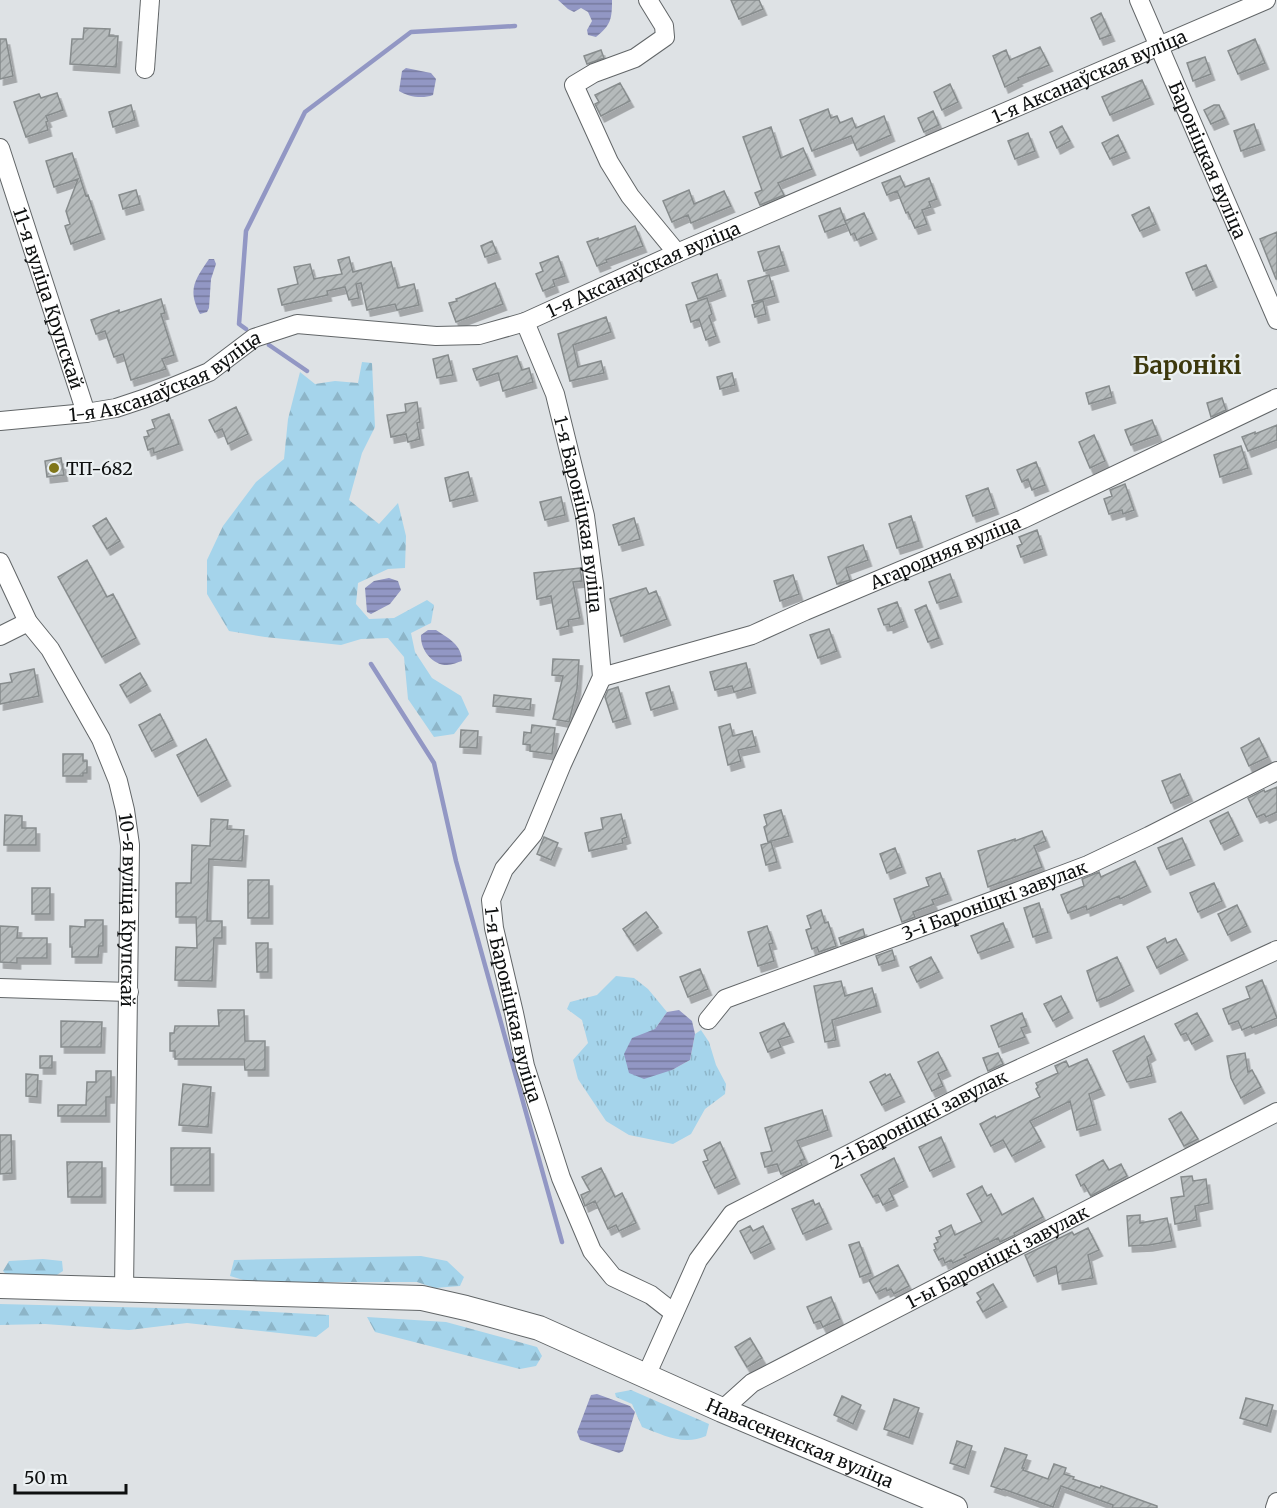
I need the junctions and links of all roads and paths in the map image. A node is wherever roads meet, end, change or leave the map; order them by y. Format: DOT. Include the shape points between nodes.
graph roads {
  1 [pos="150,0"];
  2 [pos="648,0"];
  3 [pos="1139,0"];
  4 [pos="1266,0"];
  5 [pos="1159,46"];
  6 [pos="145,69"];
  7 [pos="0,148"];
  8 [pos="677,253"];
  9 [pos="1277,320"];
  10 [pos="525,322"];
  11 [pos="1277,398"];
  12 [pos="86,414"];
  13 [pos="0,421"];
  14 [pos="0,562"];
  15 [pos="28,622"];
  16 [pos="0,636"];
  17 [pos="602,677"];
  18 [pos="1277,771"];
  19 [pos="1277,950"];
  20 [pos="0,988"];
  21 [pos="129,992"];
  22 [pos="708,1020"];
  23 [pos="1277,1112"];
  24 [pos="0,1286"];
  25 [pos="124,1289"];
  26 [pos="674,1313"];
  27 [pos="646,1376"];
  28 [pos="722,1410"];
  29 [pos="1277,1502"];
  30 [pos="955,1508"];
  31 [pos="1275,1508"];
  1 -- 6 [label="street"];
  2 -- 8 [label="street" via="664,26 665,37 635,58 574,85 614,170"];
  3 -- 5 [label="street, Бароніцкая вуліца"];
  4 -- 5 [label="street, 1-я Аксанаўская вуліца"];
  5 -- 8 [label="street, 1-я Аксанаўская вуліца"];
  5 -- 9 [label="street, Бароніцкая вуліца"];
  7 -- 12 [label="street, 11-я вуліца Крупскай"];
  8 -- 10 [label="street, 1-я Аксанаўская вуліца"];
  10 -- 12 [label="street, 1-я Аксанаўская вуліца" via="479,335 436,336 297,324 254,338 209,372 180,385 116,408"];
  10 -- 17 [label="street, 1-я Бароніцкая вуліца" via="555,394 585,516"];
  11 -- 17 [label="street, Агародняя вуліца" via="1023,519 752,635"];
  12 -- 13 [label="street, 1-я Аксанаўская вуліца"];
  14 -- 15 [label="street, 10-я вуліца Крупскай"];
  15 -- 16 [label="street"];
  15 -- 21 [label="street, 10-я вуліца Крупскай" via="50,649 79,700 118,781 130,845"];
  17 -- 26 [label="street, 1-я Бароніцкая вуліца" via="533,834 504,869 490,900 525,1066 561,1178 592,1251 613,1277 651,1294"];
  18 -- 22 [label="street, 3-і Бароніцкі завулак" via="1088,865 725,999"];
  19 -- 26 [label="street, 2-і Бароніцкі завулак" via="984,1085 732,1214 698,1260"];
  20 -- 21 [label="street"];
  21 -- 25 [label="street, 10-я вуліца Крупскай"];
  23 -- 28 [label="street, 1-ы Бароніцкі завулак" via="752,1383"];
  24 -- 25 [label="main road, Навасененская вуліца"];
  25 -- 27 [label="main road, Навасененская вуліца" via="422,1298 539,1328"];
  26 -- 27 [label="street, 2-і Бароніцкі завулак"];
  27 -- 28 [label="main road, Навасененская вуліца"];
  28 -- 30 [label="main road, Навасененская вуліца"];
  29 -- 31 [label="street"];
}
